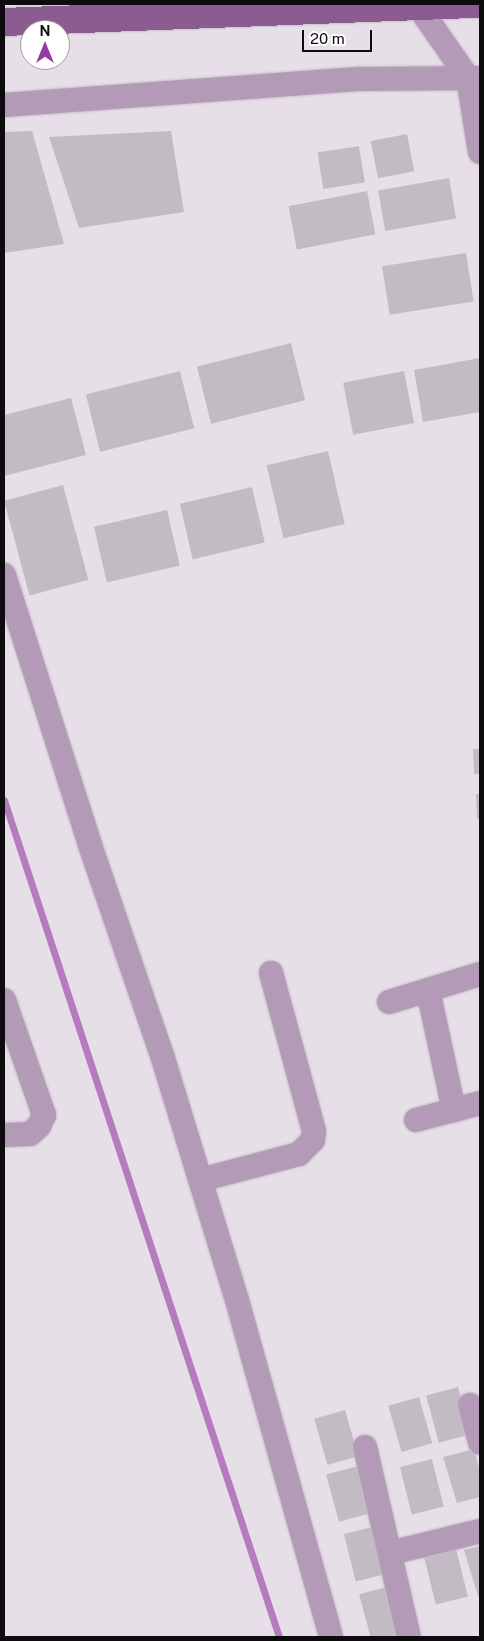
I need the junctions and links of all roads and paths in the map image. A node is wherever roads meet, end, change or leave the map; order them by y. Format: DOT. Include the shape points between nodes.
graph roads {
  1 [pos="480,4"];
  2 [pos="418,6"];
  3 [pos="4,22"];
  4 [pos="474,78"];
  5 [pos="4,105"];
  6 [pos="480,152"];
  7 [pos="4,575"];
  8 [pos="271,974"];
  9 [pos="480,974"];
  10 [pos="428,990"];
  11 [pos="4,1000"];
  12 [pos="389,1002"];
  13 [pos="480,1103"];
  14 [pos="454,1110"];
  15 [pos="416,1120"];
  16 [pos="4,1135"];
  17 [pos="200,1180"];
  18 [pos="470,1405"];
  19 [pos="480,1443"];
  20 [pos="365,1447"];
  21 [pos="480,1531"];
  22 [pos="390,1553"];
  23 [pos="331,1637"];
  24 [pos="409,1637"];
  1 -- 2 [label="main road"];
  2 -- 3 [label="main road"];
  2 -- 4 [label="street"];
  4 -- 5 [label="street" via="361,79"];
  4 -- 6 [label="street"];
  7 -- 17 [label="street"];
  8 -- 17 [label="street" via="314,1131 313,1140 299,1154"];
  9 -- 10 [label="street"];
  10 -- 12 [label="street"];
  10 -- 14 [label="street"];
  11 -- 16 [label="street" via="44,1115 30,1134"];
  13 -- 14 [label="street"];
  14 -- 15 [label="street"];
  17 -- 23 [label="street"];
  18 -- 19 [label="street"];
  20 -- 22 [label="street"];
  21 -- 22 [label="street"];
  22 -- 24 [label="street"];
}
